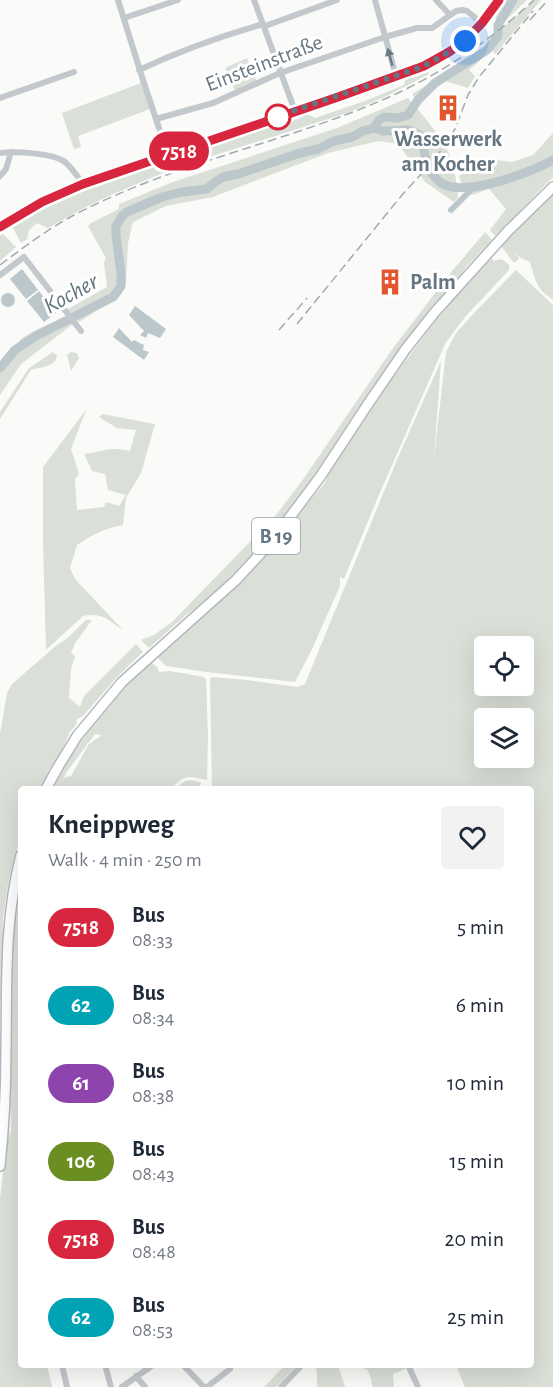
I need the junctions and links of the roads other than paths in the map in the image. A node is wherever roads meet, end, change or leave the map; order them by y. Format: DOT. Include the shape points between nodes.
graph roads {
  1 [pos="118,0"];
  2 [pos="178,0"];
  3 [pos="254,0"];
  4 [pos="337,0"];
  5 [pos="375,0"];
  6 [pos="436,0"];
  7 [pos="499,0"];
  8 [pos="450,15"];
  9 [pos="124,18"];
  10 [pos="482,23"];
  11 [pos="263,24"];
  12 [pos="385,37"];
  13 [pos="140,70"];
  14 [pos="74,72"];
  15 [pos="280,73"];
  16 [pos="396,76"];
  17 [pos="0,98"];
  18 [pos="295,111"];
  19 [pos="156,119"];
  20 [pos="11,152"];
  21 [pos="0,153"];
  22 [pos="168,155"];
  23 [pos="0,176"];
  24 [pos="83,184"];
  25 [pos="553,187"];
  26 [pos="0,227"];
  27 [pos="0,275"];
  28 [pos="79,328"];
  29 [pos="48,786"];
  30 [pos="18,868"];
  31 [pos="2,1150"];
  32 [pos="0,1166"];
  33 [pos="63,1368"];
  34 [pos="105,1368"];
  35 [pos="148,1368"];
  36 [pos="186,1368"];
  37 [pos="299,1368"];
  38 [pos="409,1368"];
  39 [pos="230,1369"];
  40 [pos="136,1376"];
  41 [pos="68,1387"];
  42 [pos="111,1387"];
  43 [pos="122,1387"];
  44 [pos="145,1387"];
  45 [pos="205,1387"];
  46 [pos="281,1387"];
  47 [pos="418,1387"];
  1 -- 9 [label="street"];
  2 -- 9 [label="street"];
  3 -- 11 [label="street"];
  4 -- 11 [label="street"];
  5 -- 12 [label="street"];
  6 -- 8 [label="street"];
  7 -- 10 [label="street"];
  8 -- 10 [label="street" via="467,11"];
  8 -- 12 [label="street, Einsteinstraße" via="432,28"];
  9 -- 13 [label="street"];
  10 -- 16 [label="street" via="449,52"];
  11 -- 13 [label="street"];
  11 -- 15 [label="street"];
  12 -- 15 [label="street, Einsteinstraße"];
  16 -- 12 [label="street, one-way"];
  13 -- 19 [label="street"];
  14 -- 17 [label="street"];
  15 -- 18 [label="street"];
  15 -- 19 [label="street, Einsteinstraße" via="213,103"];
  16 -- 18 [label="street"];
  18 -- 22 [label="street"];
  19 -- 22 [label="street"];
  20 -- 21 [label="street"];
  20 -- 23 [label="street"];
  20 -- 24 [label="street" via="57,158"];
  22 -- 24 [label="street"];
  24 -- 26 [label="street"];
  25 -- 29 [label="highway, B 19" via="494,245 435,312 272,541 236,580 122,682 77,736"];
  27 -- 28 [label="street" via="24,257"];
  30 -- 31 [label="highway" via="9,916"];
  31 -- 32 [label="highway"];
  33 -- 41 [label="street"];
  34 -- 42 [label="street"];
  35 -- 40 [label="street"];
  36 -- 45 [label="street"];
  37 -- 46 [label="street"];
  38 -- 47 [label="street"];
  39 -- 45 [label="street"];
  40 -- 43 [label="street"];
  40 -- 44 [label="street"];
}
